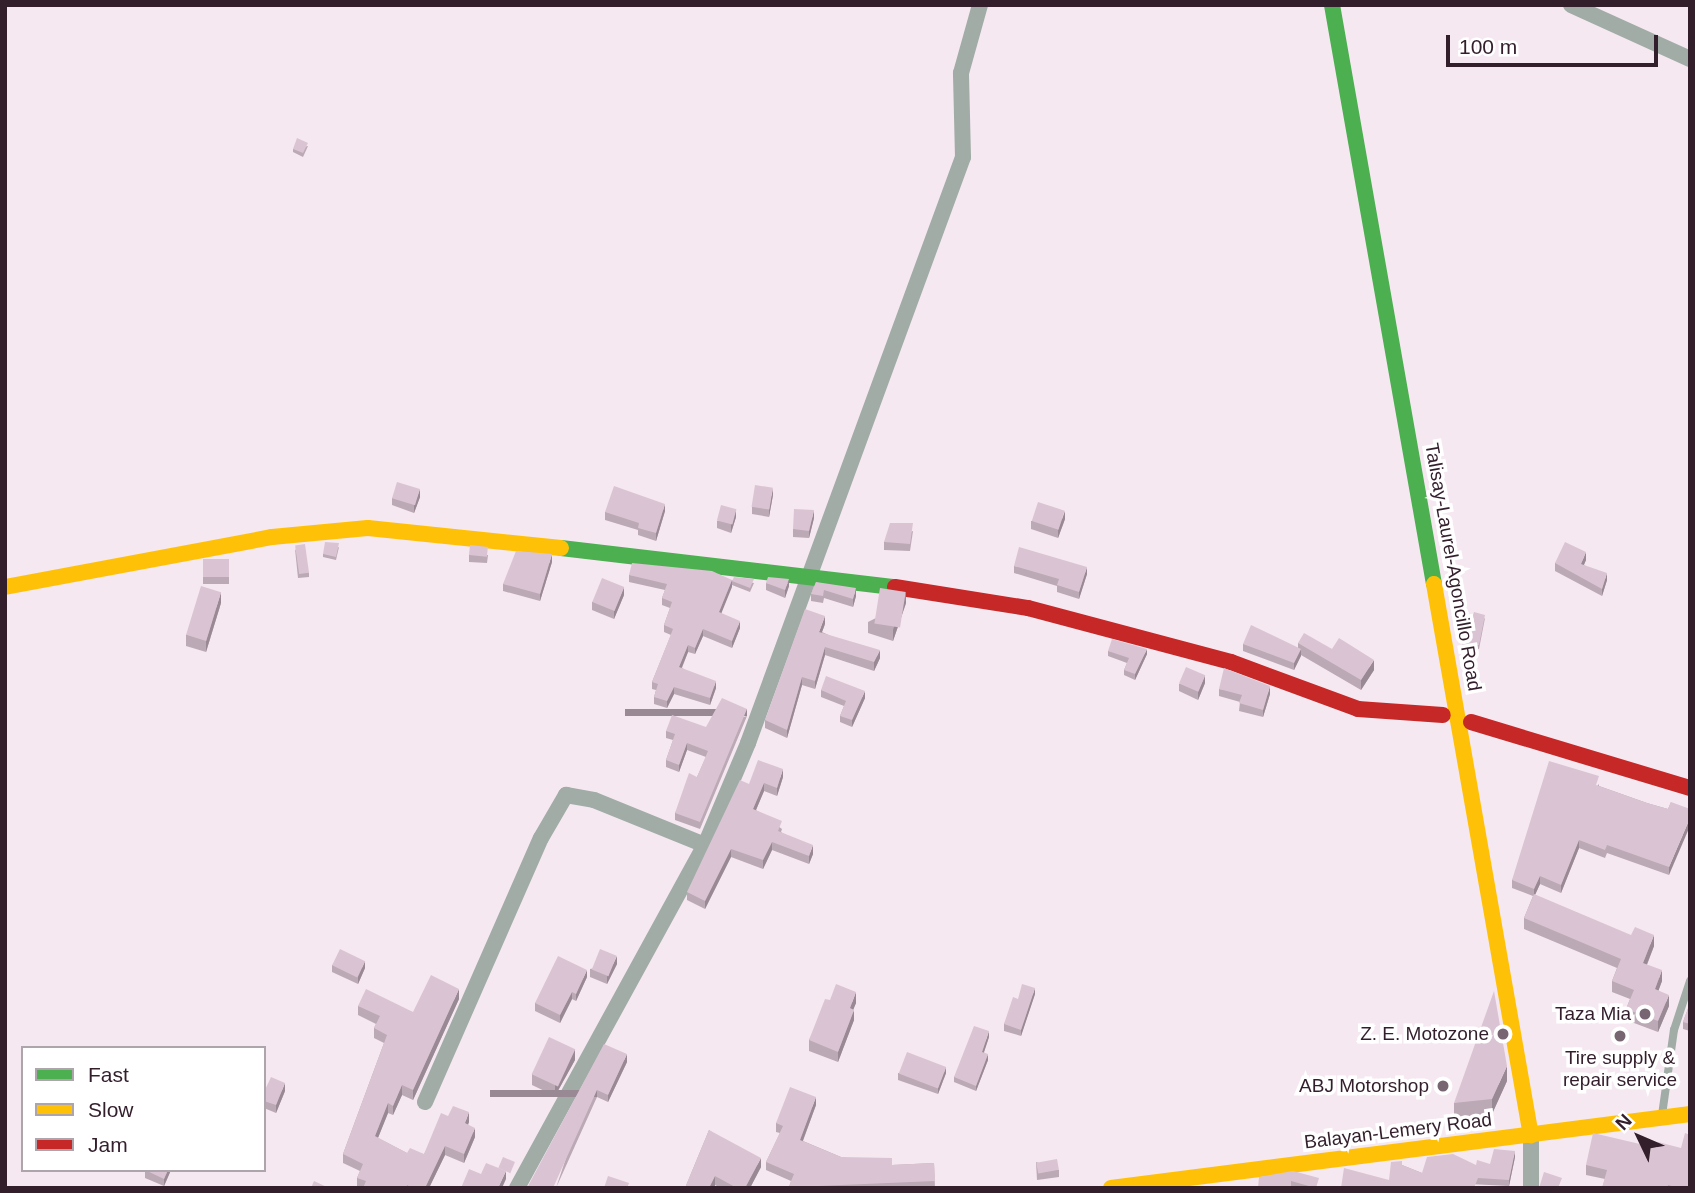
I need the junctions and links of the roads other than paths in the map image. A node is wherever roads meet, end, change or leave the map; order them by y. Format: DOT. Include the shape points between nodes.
graph roads {
  1 [pos="980,5"];
  2 [pos="1332,5"];
  3 [pos="1571,5"];
  4 [pos="1690,59"];
  5 [pos="814,575"];
  6 [pos="5,587"];
  7 [pos="1443,715"];
  8 [pos="1471,722"];
  9 [pos="1690,788"];
  10 [pos="705,845"];
  11 [pos="1690,981"];
  12 [pos="425,1102"];
  13 [pos="1690,1114"];
  14 [pos="1662,1118"];
  15 [pos="1531,1136"];
  16 [pos="517,1188"];
  17 [pos="1111,1188"];
  18 [pos="1531,1188"];
  1 -- 5 [label="street" via="961,73 963,157"];
  2 -- 15 [label="main road, Talisay-Laurel-Agoncillo Road"];
  3 -- 4 [label="street"];
  5 -- 6 [label="main road" via="368,528 272,537"];
  5 -- 7 [label="main road" via="1028,608 1231,662 1358,709"];
  5 -- 10 [label="street"];
  8 -- 9 [label="main road"];
  10 -- 12 [label="street" via="594,800 566,795 541,838"];
  10 -- 16 [label="street"];
  11 -- 14 [label="lane" via="1674,1030"];
  13 -- 14 [label="main road, Balayan-Lemery Road"];
  14 -- 15 [label="main road, Balayan-Lemery Road"];
  15 -- 17 [label="main road, Balayan-Lemery Road"];
  15 -- 18 [label="street"];
}
